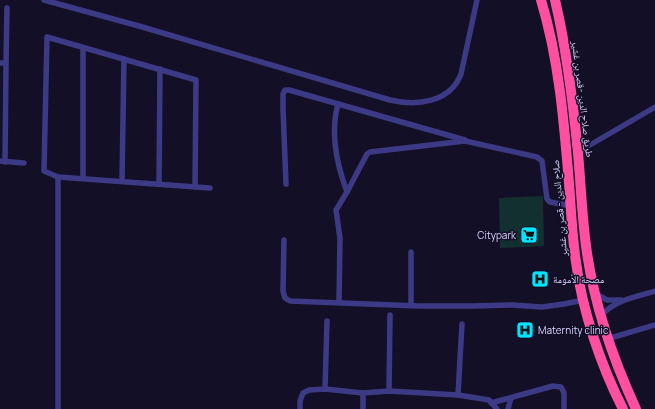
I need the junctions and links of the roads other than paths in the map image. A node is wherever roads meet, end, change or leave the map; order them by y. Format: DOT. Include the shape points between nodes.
graph roads {
  1 [pos="44,0"];
  2 [pos="476,0"];
  3 [pos="541,0"];
  4 [pos="555,0"];
  5 [pos="55,2"];
  6 [pos="7,8"];
  7 [pos="83,48"];
  8 [pos="124,59"];
  9 [pos="3,63"];
  10 [pos="160,70"];
  11 [pos="338,104"];
  12 [pos="655,107"];
  13 [pos="3,109"];
  14 [pos="469,142"];
  15 [pos="578,152"];
  16 [pos="3,161"];
  17 [pos="24,163"];
  18 [pos="58,176"];
  19 [pos="83,178"];
  20 [pos="122,181"];
  21 [pos="159,184"];
  22 [pos="286,184"];
  23 [pos="195,187"];
  24 [pos="210,188"];
  25 [pos="347,192"];
  26 [pos="571,206"];
  27 [pos="284,240"];
  28 [pos="411,252"];
  29 [pos="655,291"];
  30 [pos="596,294"];
  31 [pos="584,300"];
  32 [pos="625,300"];
  33 [pos="339,302"];
  34 [pos="411,305"];
  35 [pos="390,315"];
  36 [pos="601,316"];
  37 [pos="327,321"];
  38 [pos="462,324"];
  39 [pos="655,325"];
  40 [pos="607,339"];
  41 [pos="325,389"];
  42 [pos="389,391"];
  43 [pos="363,392"];
  44 [pos="458,395"];
  45 [pos="511,398"];
  46 [pos="491,403"];
  47 [pos="58,409"];
  48 [pos="300,409"];
  49 [pos="363,409"];
  50 [pos="497,409"];
  51 [pos="508,409"];
  52 [pos="564,409"];
  53 [pos="623,409"];
  54 [pos="636,409"];
  1 -- 5 [label="street"];
  2 -- 5 [label="street" via="456,84 435,99 410,103 390,100"];
  3 -- 26 [label="highway, صلاح الدين - قصر بن غشير" via="559,88"];
  4 -- 15 [label="highway, طريق صلاح الدين -قصر بن غشير" via="566,53"];
  6 -- 9 [label="street"];
  7 -- 8 [label="street"];
  7 -- 18 [label="street" via="47,37 44,171"];
  7 -- 19 [label="street"];
  8 -- 10 [label="street"];
  8 -- 20 [label="street"];
  9 -- 13 [label="street"];
  10 -- 21 [label="street"];
  10 -- 23 [label="street" via="196,80"];
  11 -- 14 [label="street"];
  11 -- 22 [label="street" via="284,90"];
  11 -- 25 [label="street" via="334,128 340,173"];
  12 -- 15 [label="street"];
  13 -- 16 [label="street"];
  14 -- 25 [label="street" via="370,152"];
  14 -- 26 [label="street" via="537,157 540,159 547,199 550,202"];
  15 -- 30 [label="highway, طريق صلاح الدين -قصر بن غشير" via="585,234"];
  16 -- 17 [label="street"];
  18 -- 19 [label="street"];
  18 -- 47 [label="street"];
  19 -- 20 [label="street"];
  20 -- 21 [label="street"];
  21 -- 23 [label="street"];
  23 -- 24 [label="street"];
  25 -- 33 [label="street" via="336,210 340,238"];
  26 -- 31 [label="highway, صلاح الدين - قصر بن غشير" via="576,263"];
  27 -- 33 [label="street" via="285,298 290,301"];
  28 -- 34 [label="street"];
  29 -- 32 [label="street"];
  30 -- 32 [label="street" via="607,300"];
  30 -- 36 [label="highway, طريق صلاح الدين -قصر بن غشير"];
  31 -- 34 [label="street" via="549,306"];
  31 -- 53 [label="highway, صلاح الدين - قصر بن غشير" via="602,362"];
  32 -- 36 [label="street" via="611,306"];
  33 -- 34 [label="street"];
  35 -- 42 [label="street"];
  36 -- 40 [label="highway, طريق صلاح الدين -قصر بن غشير"];
  37 -- 41 [label="street"];
  38 -- 44 [label="street"];
  39 -- 40 [label="street"];
  40 -- 54 [label="highway, طريق صلاح الدين -قصر بن غشير"];
  41 -- 43 [label="street"];
  41 -- 48 [label="street" via="303,393"];
  42 -- 43 [label="street"];
  42 -- 44 [label="street"];
  43 -- 49 [label="street"];
  44 -- 46 [label="street" via="481,398"];
  45 -- 46 [label="street"];
  45 -- 51 [label="street"];
  45 -- 52 [label="street" via="553,386 560,387 564,393"];
  46 -- 50 [label="street"];
}
